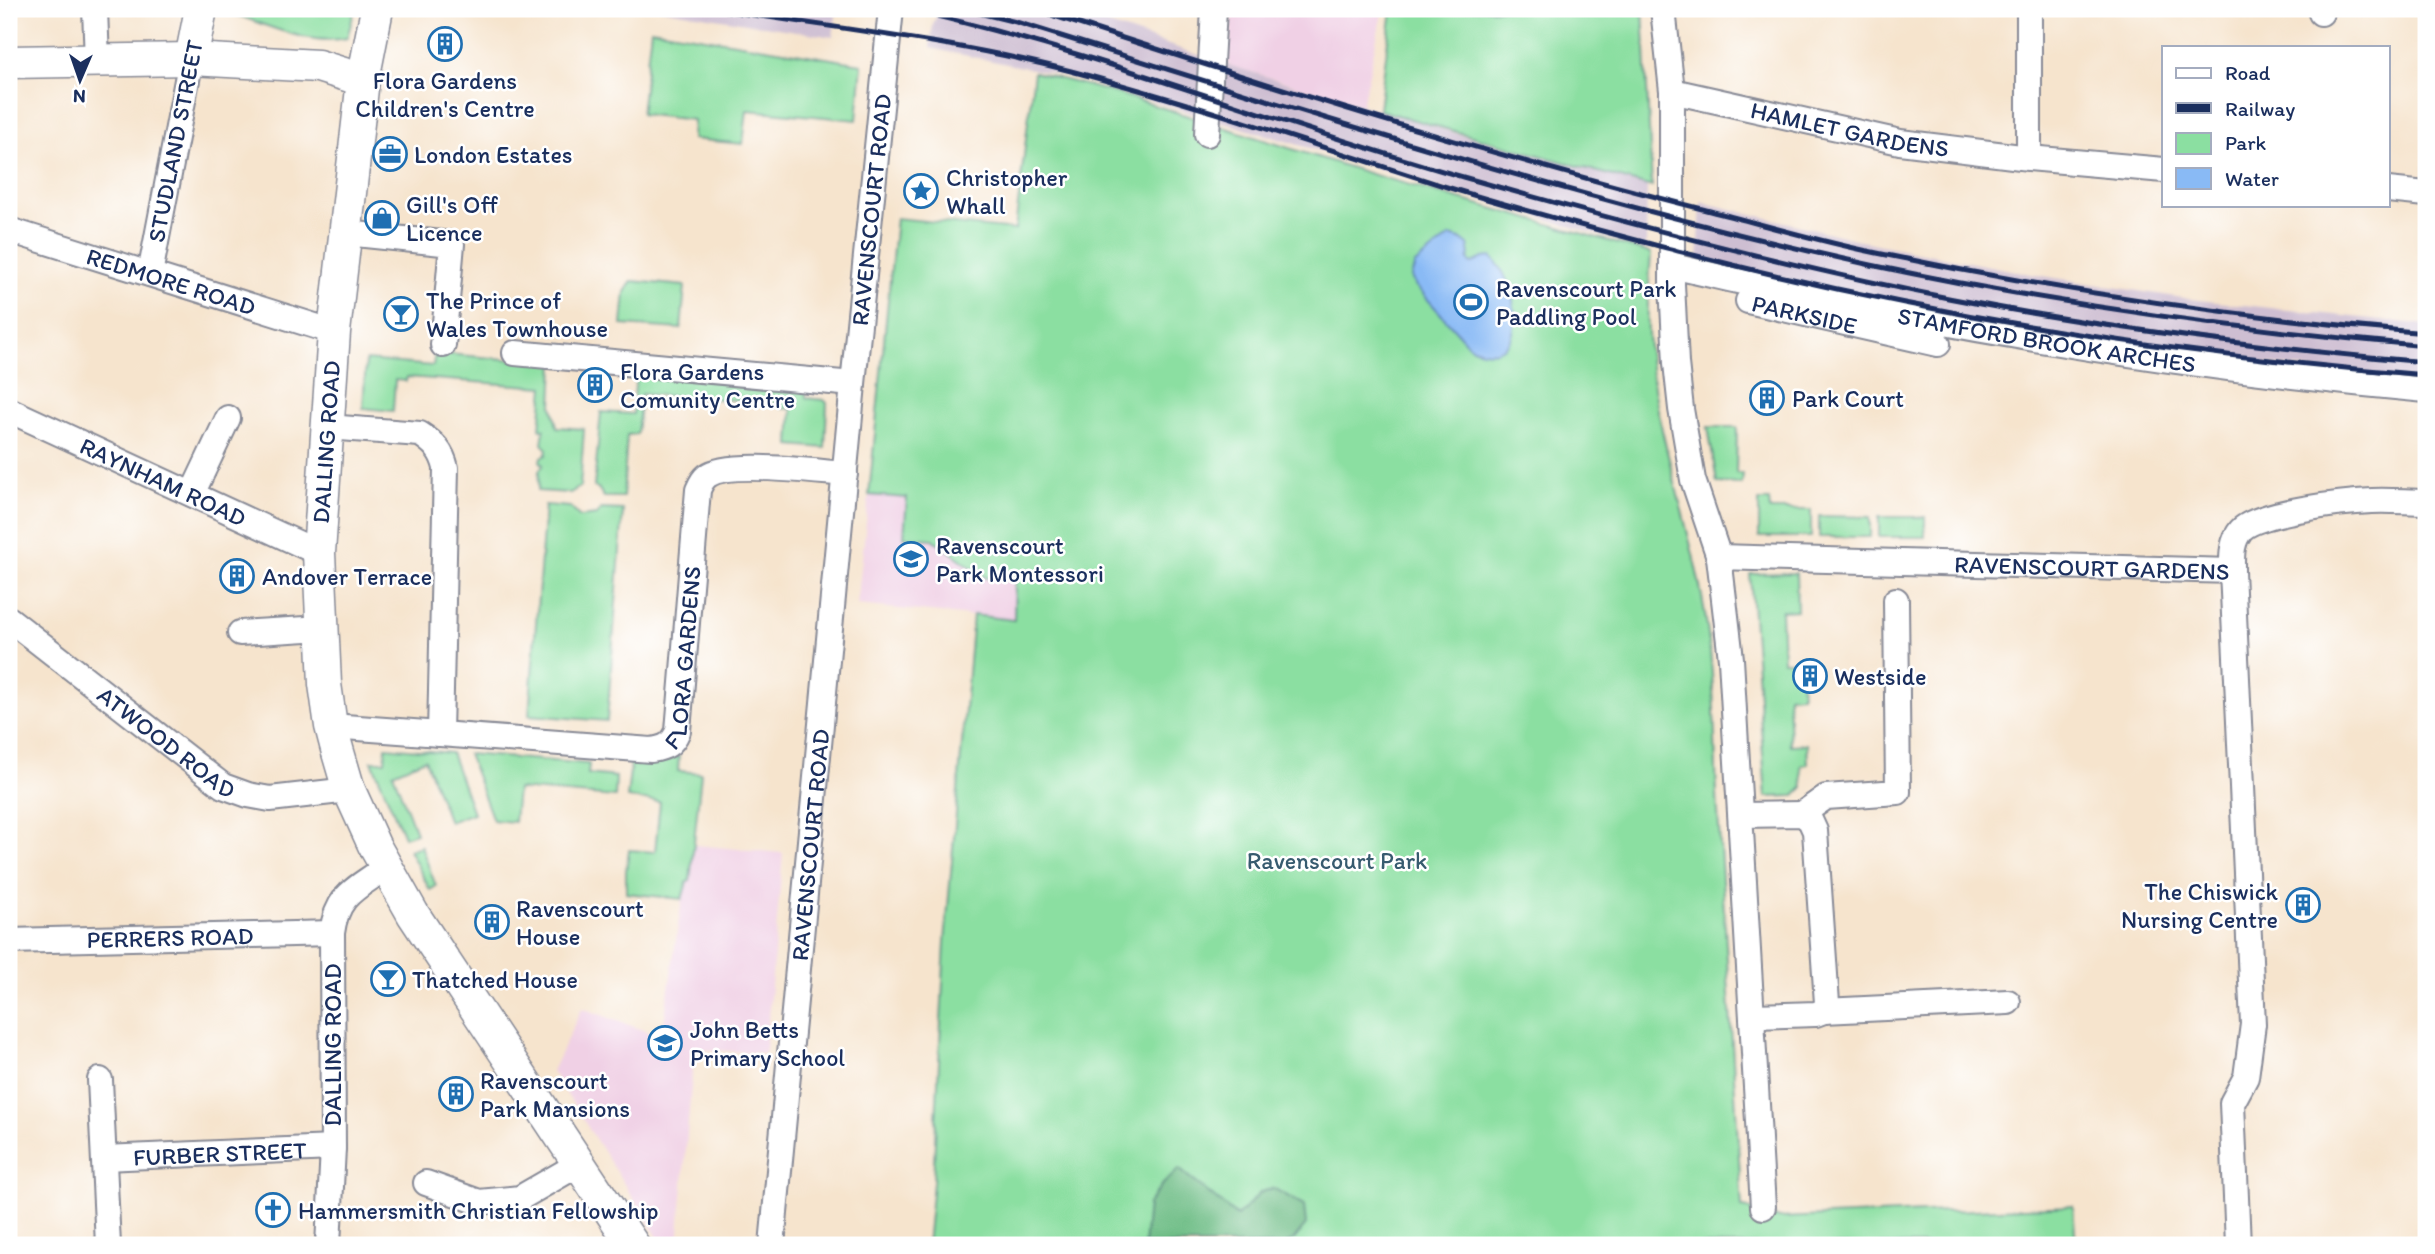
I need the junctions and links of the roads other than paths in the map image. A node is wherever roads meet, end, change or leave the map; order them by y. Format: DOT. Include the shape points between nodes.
graph roads {
  1 [pos="95,9"];
  2 [pos="201,9"];
  3 [pos="377,9"];
  4 [pos="891,9"];
  5 [pos="1214,9"];
  6 [pos="1663,9"];
  7 [pos="2029,9"];
  8 [pos="191,59"];
  9 [pos="97,61"];
  10 [pos="9,62"];
  11 [pos="362,80"];
  12 [pos="1672,91"];
  13 [pos="1207,134"];
  14 [pos="2029,158"];
  15 [pos="2162,170"];
  16 [pos="2390,190"];
  17 [pos="2426,194"];
  18 [pos="9,230"];
  19 [pos="345,233"];
  20 [pos="150,274"];
  21 [pos="1672,275"];
  22 [pos="334,332"];
  23 [pos="1938,344"];
  24 [pos="443,345"];
  25 [pos="515,353"];
  26 [pos="853,384"];
  27 [pos="2426,390"];
  28 [pos="9,410"];
  29 [pos="228,418"];
  30 [pos="327,426"];
  31 [pos="845,474"];
  32 [pos="192,494"];
  33 [pos="2426,502"];
  34 [pos="319,553"];
  35 [pos="1720,557"];
  36 [pos="2232,571"];
  37 [pos="1896,600"];
  38 [pos="9,619"];
  39 [pos="323,628"];
  40 [pos="240,633"];
  41 [pos="331,726"];
  42 [pos="440,734"];
  43 [pos="349,790"];
  44 [pos="1802,814"];
  45 [pos="1741,815"];
  46 [pos="385,868"];
  47 [pos="332,933"];
  48 [pos="9,941"];
  49 [pos="2008,1002"];
  50 [pos="1824,1011"];
  51 [pos="1752,1016"];
  52 [pos="100,1080"];
  53 [pos="333,1147"];
  54 [pos="104,1158"];
  55 [pos="579,1164"];
  56 [pos="426,1183"];
  57 [pos="1763,1207"];
  58 [pos="108,1245"];
  59 [pos="328,1245"];
  60 [pos="633,1245"];
  61 [pos="772,1245"];
  62 [pos="2238,1245"];
  1 -- 9 [label="street"];
  2 -- 8 [label="main road, STUDLAND STREET"];
  3 -- 11 [label="main road, DALLING ROAD"];
  4 -- 26 [label="street, RAVENSCOURT ROAD"];
  5 -- 13 [label="street"];
  6 -- 12 [label="street"];
  7 -- 14 [label="street"];
  8 -- 9 [label="main road"];
  8 -- 11 [label="main road" via="318,66"];
  8 -- 20 [label="street, STUDLAND STREET"];
  9 -- 10 [label="main road"];
  11 -- 19 [label="main road, DALLING ROAD"];
  12 -- 14 [label="street, HAMLET GARDENS" via="1900,142"];
  12 -- 21 [label="street"];
  14 -- 15 [label="street, HAMLET GARDENS"];
  16 -- 17 [label="street"];
  18 -- 20 [label="street, REDMORE ROAD"];
  19 -- 22 [label="main road, DALLING ROAD"];
  19 -- 24 [label="street" via="452,244"];
  20 -- 22 [label="street, REDMORE ROAD"];
  21 -- 23 [label="street, PARKSIDE"];
  21 -- 27 [label="street, STAMFORD BROOK ARCHES" via="2023,337"];
  21 -- 35 [label="street" via="1677,375 1687,449"];
  22 -- 30 [label="main road, DALLING ROAD"];
  25 -- 26 [label="street"];
  26 -- 31 [label="street, RAVENSCOURT ROAD"];
  28 -- 32 [label="street, RAYNHAM ROAD"];
  29 -- 32 [label="street"];
  30 -- 34 [label="main road, DALLING ROAD"];
  30 -- 42 [label="street" via="420,434 433,442 444,460"];
  31 -- 42 [label="street, FLORA GARDENS" via="737,468 706,477 698,489 674,742 651,750"];
  31 -- 61 [label="street, RAVENSCOURT ROAD"];
  32 -- 34 [label="street, RAYNHAM ROAD"];
  33 -- 36 [label="street, RAVENSCOURT GARDENS" via="2354,503 2255,521 2244,527 2234,543"];
  34 -- 39 [label="main road, DALLING ROAD"];
  35 -- 36 [label="street, RAVENSCOURT GARDENS"];
  35 -- 45 [label="street"];
  36 -- 62 [label="street" via="2253,1024 2246,1077 2232,1103"];
  37 -- 44 [label="street" via="1898,792 1826,797"];
  38 -- 43 [label="street, ATWOOD ROAD" via="223,786 270,799"];
  39 -- 40 [label="street"];
  39 -- 41 [label="main road, DALLING ROAD"];
  41 -- 42 [label="street, FLORA GARDENS"];
  41 -- 43 [label="main road, DALLING ROAD"];
  43 -- 46 [label="main road, DALLING ROAD"];
  44 -- 45 [label="street"];
  44 -- 50 [label="street" via="1815,831"];
  45 -- 51 [label="street"];
  46 -- 47 [label="street, DALLING ROAD" via="339,905"];
  46 -- 55 [label="main road, DALLING ROAD"];
  47 -- 48 [label="street, PERRERS ROAD"];
  47 -- 53 [label="street, DALLING ROAD"];
  49 -- 50 [label="street"];
  50 -- 51 [label="street"];
  51 -- 57 [label="street"];
  52 -- 54 [label="street"];
  53 -- 54 [label="street, FURBER STREET"];
  53 -- 59 [label="street, DALLING ROAD"];
  54 -- 58 [label="street"];
  55 -- 56 [label="street" via="520,1198 479,1202"];
  55 -- 60 [label="main road, DALLING ROAD"];
}
